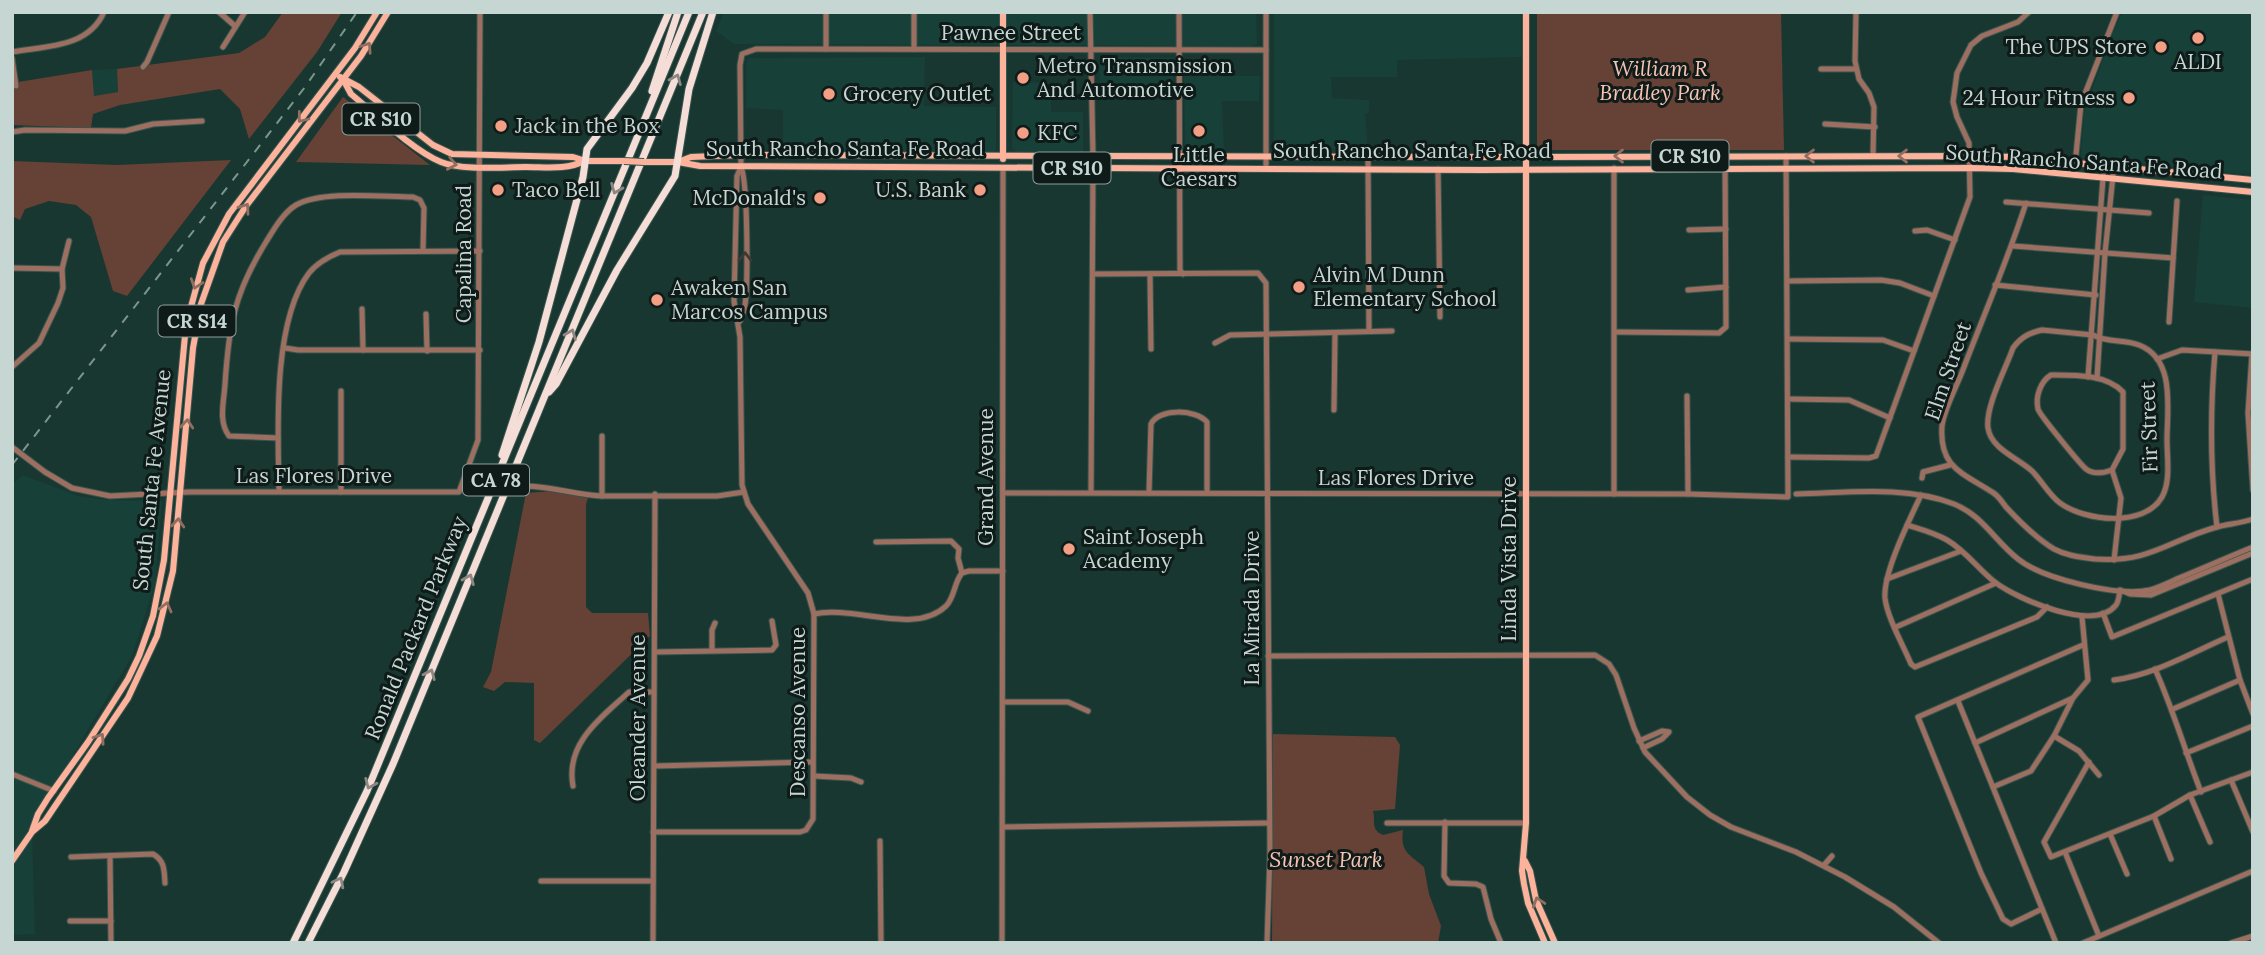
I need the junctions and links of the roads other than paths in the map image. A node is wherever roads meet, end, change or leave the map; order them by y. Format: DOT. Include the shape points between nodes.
graph roads {
  1 [pos="104,12"];
  2 [pos="169,12"];
  3 [pos="219,12"];
  4 [pos="244,12"];
  5 [pos="377,12"];
  6 [pos="388,12"];
  7 [pos="480,12"];
  8 [pos="669,12"];
  9 [pos="678,12"];
  10 [pos="689,12"];
  11 [pos="703,12"];
  12 [pos="713,12"];
  13 [pos="826,12"];
  14 [pos="914,12"];
  15 [pos="1003,12"];
  16 [pos="1090,12"];
  17 [pos="1179,12"];
  18 [pos="1266,12"];
  19 [pos="1526,12"];
  20 [pos="1856,12"];
  21 [pos="2029,12"];
  22 [pos="2117,12"];
  23 [pos="235,26"];
  24 [pos="223,47"];
  25 [pos="756,49"];
  26 [pos="826,49"];
  27 [pos="914,49"];
  28 [pos="1003,49"];
  29 [pos="1091,49"];
  30 [pos="1179,49"];
  31 [pos="1266,50"];
  32 [pos="12,52"];
  33 [pos="12,58"];
  34 [pos="143,67"];
  35 [pos="1822,69"];
  36 [pos="1856,69"];
  37 [pos="336,74"];
  38 [pos="343,79"];
  39 [pos="16,86"];
  40 [pos="202,121"];
  41 [pos="1825,124"];
  42 [pos="1875,127"];
  43 [pos="12,132"];
  44 [pos="634,146"];
  45 [pos="740,155"];
  46 [pos="1179,155"];
  47 [pos="480,156"];
  48 [pos="943,156"];
  49 [pos="1093,156"];
  50 [pos="1266,156"];
  51 [pos="1526,156"];
  52 [pos="1726,156"];
  53 [pos="1786,156"];
  54 [pos="1873,156"];
  55 [pos="1970,156"];
  56 [pos="1003,157"];
  57 [pos="1368,157"];
  58 [pos="586,161"];
  59 [pos="678,162"];
  60 [pos="2075,163"];
  61 [pos="2104,165"];
  62 [pos="480,166"];
  63 [pos="2114,166"];
  64 [pos="741,167"];
  65 [pos="926,167"];
  66 [pos="1179,167"];
  67 [pos="1003,168"];
  68 [pos="1093,168"];
  69 [pos="1266,168"];
  70 [pos="1614,168"];
  71 [pos="1726,168"];
  72 [pos="1786,168"];
  73 [pos="1970,168"];
  74 [pos="1368,169"];
  75 [pos="1438,169"];
  76 [pos="1527,169"];
  77 [pos="2074,175"];
  78 [pos="2104,177"];
  79 [pos="2113,178"];
  80 [pos="2253,180"];
  81 [pos="2253,192"];
  82 [pos="2177,201"];
  83 [pos="2006,202"];
  84 [pos="2026,203"];
  85 [pos="2106,210"];
  86 [pos="2149,213"];
  87 [pos="1726,229"];
  88 [pos="1689,230"];
  89 [pos="1915,231"];
  90 [pos="1955,240"];
  91 [pos="69,241"];
  92 [pos="2013,246"];
  93 [pos="423,250"];
  94 [pos="481,251"];
  95 [pos="2102,253"];
  96 [pos="2173,258"];
  97 [pos="12,268"];
  98 [pos="62,269"];
  99 [pos="1093,274"];
  100 [pos="1150,274"];
  101 [pos="1183,274"];
  102 [pos="1787,281"];
  103 [pos="1995,285"];
  104 [pos="1726,287"];
  105 [pos="1688,290"];
  106 [pos="2099,295"];
  107 [pos="1934,296"];
  108 [pos="362,309"];
  109 [pos="426,314"];
  110 [pos="1440,317"];
  111 [pos="2169,322"];
  112 [pos="740,324"];
  113 [pos="1369,331"];
  114 [pos="1392,331"];
  115 [pos="1615,332"];
  116 [pos="1266,334"];
  117 [pos="1335,334"];
  118 [pos="2093,335"];
  119 [pos="1788,338"];
  120 [pos="2100,339"];
  121 [pos="1214,343"];
  122 [pos="285,348"];
  123 [pos="1151,349"];
  124 [pos="363,350"];
  125 [pos="480,350"];
  126 [pos="427,351"];
  127 [pos="1914,351"];
  128 [pos="2215,352"];
  129 [pos="2253,354"];
  130 [pos="2157,359"];
  131 [pos="12,367"];
  132 [pos="2088,377"];
  133 [pos="2097,378"];
  134 [pos="341,391"];
  135 [pos="1687,396"];
  136 [pos="544,397"];
  137 [pos="1788,399"];
  138 [pos="1334,410"];
  139 [pos="1890,418"];
  140 [pos="602,436"];
  141 [pos="278,438"];
  142 [pos="12,447"];
  143 [pos="1788,457"];
  144 [pos="1950,465"];
  145 [pos="2112,470"];
  146 [pos="1922,478"];
  147 [pos="527,486"];
  148 [pos="2253,490"];
  149 [pos="279,491"];
  150 [pos="180,492"];
  151 [pos="341,492"];
  152 [pos="458,492"];
  153 [pos="744,492"];
  154 [pos="1091,492"];
  155 [pos="170,493"];
  156 [pos="1004,493"];
  157 [pos="1149,493"];
  158 [pos="1207,493"];
  159 [pos="1267,493"];
  160 [pos="1526,493"];
  161 [pos="1614,494"];
  162 [pos="1688,494"];
  163 [pos="1796,494"];
  164 [pos="655,495"];
  165 [pos="1921,495"];
  166 [pos="602,496"];
  167 [pos="485,506"];
  168 [pos="2118,518"];
  169 [pos="2253,519"];
  170 [pos="1907,525"];
  171 [pos="2217,527"];
  172 [pos="876,542"];
  173 [pos="2253,550"];
  174 [pos="1961,551"];
  175 [pos="2114,560"];
  176 [pos="1003,571"];
  177 [pos="962,573"];
  178 [pos="1887,579"];
  179 [pos="2253,579"];
  180 [pos="1996,583"];
  181 [pos="2120,590"];
  182 [pos="2218,594"];
  183 [pos="2047,607"];
  184 [pos="2103,613"];
  185 [pos="814,614"];
  186 [pos="2082,617"];
  187 [pos="772,621"];
  188 [pos="715,623"];
  189 [pos="1896,627"];
  190 [pos="2228,637"];
  191 [pos="2083,645"];
  192 [pos="712,649"];
  193 [pos="655,652"];
  194 [pos="1527,654"];
  195 [pos="1268,656"];
  196 [pos="2155,669"];
  197 [pos="2114,680"];
  198 [pos="2241,680"];
  199 [pos="653,692"];
  200 [pos="2073,698"];
  201 [pos="1958,701"];
  202 [pos="1003,702"];
  203 [pos="2173,709"];
  204 [pos="1088,711"];
  205 [pos="2253,714"];
  206 [pos="2253,726"];
  207 [pos="2053,736"];
  208 [pos="1639,741"];
  209 [pos="1975,743"];
  210 [pos="1643,748"];
  211 [pos="2186,753"];
  212 [pos="812,762"];
  213 [pos="2090,762"];
  214 [pos="655,766"];
  215 [pos="2253,772"];
  216 [pos="12,774"];
  217 [pos="2099,775"];
  218 [pos="814,776"];
  219 [pos="2231,780"];
  220 [pos="860,782"];
  221 [pos="573,786"];
  222 [pos="1993,787"];
  223 [pos="54,791"];
  224 [pos="2202,792"];
  225 [pos="2190,795"];
  226 [pos="2154,816"];
  227 [pos="1445,822"];
  228 [pos="1269,823"];
  229 [pos="1387,823"];
  230 [pos="1526,823"];
  231 [pos="1003,827"];
  232 [pos="32,832"];
  233 [pos="653,832"];
  234 [pos="2253,832"];
  235 [pos="2110,834"];
  236 [pos="880,841"];
  237 [pos="2210,842"];
  238 [pos="2065,852"];
  239 [pos="110,856"];
  240 [pos="1832,856"];
  241 [pos="71,857"];
  242 [pos="1524,859"];
  243 [pos="2171,859"];
  244 [pos="12,861"];
  245 [pos="1824,865"];
  246 [pos="2253,871"];
  247 [pos="2127,874"];
  248 [pos="541,881"];
  249 [pos="653,881"];
  250 [pos="165,883"];
  251 [pos="2042,909"];
  252 [pos="70,921"];
  253 [pos="111,921"];
  254 [pos="2099,936"];
  255 [pos="2251,939"];
  256 [pos="111,943"];
  257 [pos="293,943"];
  258 [pos="308,943"];
  259 [pos="653,943"];
  260 [pos="881,943"];
  261 [pos="1002,943"];
  262 [pos="1267,943"];
  263 [pos="1501,943"];
  264 [pos="1545,943"];
  265 [pos="1555,943"];
  266 [pos="1939,943"];
  267 [pos="2056,943"];
  268 [pos="2083,943"];
  269 [pos="2231,943"];
  1 -- 32 [label="street" via="92,32 76,41"];
  2 -- 34 [label="street"];
  3 -- 23 [label="street"];
  4 -- 23 [label="street"];
  5 -- 37 [label="main road, CR S14"];
  38 -- 6 [label="main road, CR S14, one-way"];
  7 -- 47 [label="street, Capalina Road"];
  8 -- 58 [label="highway" via="647,63 587,149"];
  9 -- 44 [label="highway"];
  10 -- 44 [label="highway, Ronald Packard Parkway / CA 78"];
  136 -- 11 [label="highway, Ronald Packard Parkway / CA 78, one-way"];
  12 -- 59 [label="highway" via="690,89"];
  13 -- 26 [label="street"];
  14 -- 27 [label="street"];
  15 -- 28 [label="main road, Grand Avenue"];
  16 -- 29 [label="street"];
  17 -- 30 [label="street"];
  18 -- 31 [label="street"];
  19 -- 51 [label="main road, Linda Vista Drive"];
  20 -- 36 [label="street"];
  21 -- 55 [label="street" via="2018,22 1982,36 1966,51 1953,102"];
  22 -- 60 [label="street" via="2081,104"];
  23 -- 24 [label="street"];
  25 -- 26 [label="street, Pawnee Street"];
  25 -- 45 [label="street, Descanso Avenue" via="745,51 740,60"];
  26 -- 27 [label="street, Pawnee Street"];
  27 -- 28 [label="street, Pawnee Street"];
  28 -- 29 [label="street, Pawnee Street"];
  28 -- 56 [label="main road, Grand Avenue"];
  29 -- 30 [label="street, Pawnee Street"];
  29 -- 49 [label="street"];
  30 -- 31 [label="street, Pawnee Street"];
  30 -- 46 [label="street"];
  31 -- 50 [label="street"];
  33 -- 39 [label="street"];
  35 -- 36 [label="street"];
  36 -- 42 [label="street" via="1874,107"];
  37 -- 38 [label="main road, CR S10"];
  37 -- 155 [label="main road, South Santa Fe Avenue / CR S14, one-way" via="229,214 203,263 183,347"];
  38 -- 47 [label="main road, CR S10" via="441,150"];
  38 -- 62 [label="main road, CR S10, one-way" via="351,94 423,151 441,162"];
  150 -- 38 [label="main road, South Santa Fe Avenue / CR S14, one-way" via="193,348 207,283 234,223"];
  40 -- 43 [label="street" via="125,131"];
  41 -- 42 [label="street"];
  42 -- 54 [label="street"];
  44 -- 167 [label="highway, Ronald Packard Parkway / CA 78, one-way"];
  45 -- 48 [label="main road, South Rancho Santa Fe Road / CR S10"];
  45 -- 59 [label="main road, South Rancho Santa Fe Road / CR S10" via="691,157"];
  45 -- 64 [label="street, Descanso Avenue"];
  46 -- 49 [label="main road, South Rancho Santa Fe Road / CR S10"];
  46 -- 50 [label="main road, South Rancho Santa Fe Road / CR S10"];
  46 -- 66 [label="street"];
  47 -- 58 [label="main road, CR S10"];
  47 -- 62 [label="street, Capalina Road"];
  48 -- 56 [label="main road, South Rancho Santa Fe Road / CR S10"];
  48 -- 65 [label="main road"];
  49 -- 56 [label="main road, South Rancho Santa Fe Road / CR S10"];
  50 -- 57 [label="main road, South Rancho Santa Fe Road / CR S10"];
  50 -- 69 [label="street"];
  52 -- 51 [label="main road, South Rancho Santa Fe Road / CR S10, one-way"];
  51 -- 57 [label="main road, South Rancho Santa Fe Road / CR S10"];
  51 -- 76 [label="main road, Linda Vista Drive"];
  52 -- 53 [label="main road, South Rancho Santa Fe Road / CR S10"];
  52 -- 71 [label="street"];
  54 -- 53 [label="main road, South Rancho Santa Fe Road / CR S10, one-way"];
  53 -- 72 [label="street"];
  55 -- 54 [label="main road, South Rancho Santa Fe Road / CR S10, one-way"];
  55 -- 60 [label="main road, South Rancho Santa Fe Road / CR S10"];
  55 -- 73 [label="street"];
  56 -- 67 [label="main road, Grand Avenue"];
  57 -- 74 [label="street"];
  58 -- 59 [label="main road, CR S10, bridge"];
  58 -- 62 [label="main road, CR S10" via="573,167"];
  58 -- 167 [label="highway" via="539,342"];
  59 -- 64 [label="main road, South Rancho Santa Fe Road / CR S10"];
  59 -- 136 [label="highway" via="675,176 617,270 556,384"];
  60 -- 61 [label="main road, South Rancho Santa Fe Road / CR S10"];
  60 -- 77 [label="street"];
  61 -- 63 [label="main road, South Rancho Santa Fe Road / CR S10"];
  61 -- 78 [label="street"];
  62 -- 94 [label="street, Capalina Road"];
  63 -- 79 [label="street"];
  63 -- 80 [label="main road, South Rancho Santa Fe Road / CR S10"];
  64 -- 65 [label="main road, South Rancho Santa Fe Road / CR S10"];
  112 -- 64 [label="street, one-way" via="745,305 745,177"];
  64 -- 112 [label="street, Descanso Avenue" via="734,286"];
  65 -- 67 [label="main road, South Rancho Santa Fe Road / CR S10"];
  66 -- 68 [label="main road, South Rancho Santa Fe Road / CR S10"];
  66 -- 69 [label="main road, South Rancho Santa Fe Road / CR S10"];
  66 -- 101 [label="street"];
  67 -- 68 [label="main road, South Rancho Santa Fe Road / CR S10"];
  67 -- 156 [label="street, Grand Avenue"];
  68 -- 99 [label="street"];
  69 -- 74 [label="main road, South Rancho Santa Fe Road / CR S10"];
  70 -- 71 [label="main road, South Rancho Santa Fe Road / CR S10"];
  70 -- 76 [label="main road, South Rancho Santa Fe Road / CR S10"];
  70 -- 115 [label="street"];
  71 -- 72 [label="main road, South Rancho Santa Fe Road / CR S10"];
  71 -- 87 [label="street"];
  72 -- 73 [label="main road, South Rancho Santa Fe Road / CR S10"];
  72 -- 102 [label="street"];
  73 -- 77 [label="main road, South Rancho Santa Fe Road / CR S10"];
  73 -- 90 [label="street" via="1970,197"];
  74 -- 75 [label="main road, South Rancho Santa Fe Road / CR S10"];
  74 -- 113 [label="street"];
  75 -- 76 [label="main road, South Rancho Santa Fe Road / CR S10"];
  75 -- 110 [label="street"];
  76 -- 160 [label="main road, Linda Vista Drive"];
  77 -- 78 [label="main road, South Rancho Santa Fe Road / CR S10"];
  78 -- 79 [label="main road, South Rancho Santa Fe Road / CR S10"];
  78 -- 85 [label="street"];
  79 -- 81 [label="main road, South Rancho Santa Fe Road / CR S10"];
  79 -- 85 [label="street"];
  82 -- 96 [label="street"];
  83 -- 84 [label="street"];
  84 -- 85 [label="street"];
  84 -- 92 [label="street, Elm Street"];
  85 -- 86 [label="street"];
  85 -- 95 [label="street"];
  87 -- 88 [label="street"];
  87 -- 104 [label="street"];
  89 -- 90 [label="street" via="1927,230"];
  90 -- 107 [label="street"];
  91 -- 98 [label="street"];
  92 -- 95 [label="street"];
  92 -- 103 [label="street, Elm Street"];
  93 -- 94 [label="street"];
  93 -- 122 [label="street" via="340,252 324,259 304,283"];
  93 -- 141 [label="street" via="424,208 421,200 413,197 311,198 296,205 276,226 247,273 235,307 222,423 229,436"];
  94 -- 125 [label="street, Capalina Road"];
  95 -- 96 [label="street"];
  95 -- 106 [label="street"];
  96 -- 111 [label="street"];
  97 -- 98 [label="street"];
  98 -- 131 [label="street" via="58,303 39,343"];
  99 -- 100 [label="street"];
  99 -- 154 [label="street"];
  100 -- 101 [label="street"];
  100 -- 123 [label="street"];
  101 -- 116 [label="street, La Mirada Drive" via="1261,274 1266,283"];
  102 -- 107 [label="street" via="1881,280"];
  102 -- 119 [label="street"];
  103 -- 106 [label="street"];
  103 -- 144 [label="street, Elm Street" via="1942,424 1943,451"];
  104 -- 105 [label="street"];
  104 -- 115 [label="street" via="1722,332"];
  106 -- 118 [label="street"];
  106 -- 120 [label="street"];
  107 -- 127 [label="street"];
  108 -- 124 [label="street"];
  109 -- 126 [label="street"];
  112 -- 153 [label="street, Descanso Avenue"];
  113 -- 114 [label="street"];
  113 -- 117 [label="street"];
  115 -- 161 [label="street"];
  116 -- 117 [label="street"];
  116 -- 121 [label="street" via="1230,335"];
  116 -- 159 [label="street, La Mirada Drive"];
  117 -- 138 [label="street"];
  118 -- 120 [label="street, Fir Street"];
  118 -- 132 [label="street"];
  118 -- 168 [label="street, Fir Street" via="2042,330 2020,339 1988,416 1988,431 1999,447 2033,472 2059,502 2084,513"];
  119 -- 127 [label="street" via="1883,341"];
  119 -- 137 [label="street"];
  120 -- 130 [label="street, Fir Street" via="2141,345"];
  120 -- 133 [label="street"];
  122 -- 124 [label="street"];
  122 -- 141 [label="street" via="278,387"];
  124 -- 126 [label="street"];
  125 -- 126 [label="street"];
  125 -- 152 [label="street, Capalina Road" via="478,440"];
  127 -- 139 [label="street"];
  128 -- 129 [label="street"];
  128 -- 130 [label="street" via="2182,349"];
  128 -- 171 [label="street" via="2211,475"];
  129 -- 148 [label="street" via="2248,412"];
  130 -- 168 [label="street, Fir Street" via="2167,385 2168,477 2161,498 2143,515"];
  132 -- 133 [label="street"];
  132 -- 145 [label="street" via="2051,375 2043,380 2038,411 2087,470 2100,474"];
  133 -- 145 [label="street" via="2123,392 2123,449"];
  134 -- 151 [label="street"];
  135 -- 162 [label="street"];
  258 -- 136 [label="highway, Ronald Packard Parkway / CA 78, one-way" via="371,814"];
  137 -- 139 [label="street" via="1849,400"];
  137 -- 143 [label="street"];
  139 -- 143 [label="street" via="1875,456"];
  140 -- 166 [label="street"];
  141 -- 149 [label="street"];
  142 -- 155 [label="street, Las Flores Drive, bridge" via="72,488 110,496"];
  143 -- 162 [label="street, Las Flores Drive" via="1788,497"];
  144 -- 146 [label="street" via="1923,472"];
  144 -- 175 [label="street" via="1996,494 2056,550"];
  145 -- 168 [label="street" via="2120,492"];
  147 -- 166 [label="street"];
  149 -- 150 [label="street, Las Flores Drive"];
  149 -- 151 [label="street, Las Flores Drive"];
  150 -- 155 [label="street, Las Flores Drive"];
  232 -- 150 [label="main road, South Santa Fe Avenue / CR S14, one-way" via="45,821 128,698 149,658 169,592"];
  151 -- 152 [label="street, Las Flores Drive"];
  153 -- 164 [label="street"];
  153 -- 185 [label="street, Descanso Avenue" via="808,593"];
  154 -- 156 [label="street, Las Flores Drive"];
  154 -- 157 [label="street, Las Flores Drive"];
  155 -- 223 [label="main road, South Santa Fe Avenue / CR S14" via="161,580 143,646 122,687"];
  156 -- 176 [label="street, Grand Avenue"];
  157 -- 158 [label="street, Las Flores Drive"];
  157 -- 158 [label="street" via="1151,425 1161,415 1183,413 1207,422"];
  158 -- 159 [label="street, Las Flores Drive"];
  159 -- 160 [label="street, Las Flores Drive"];
  159 -- 195 [label="street, La Mirada Drive"];
  160 -- 161 [label="street, Las Flores Drive"];
  160 -- 194 [label="main road, Linda Vista Drive"];
  161 -- 162 [label="street, Las Flores Drive"];
  163 -- 165 [label="street"];
  164 -- 166 [label="street"];
  164 -- 193 [label="street, Oleander Avenue"];
  165 -- 170 [label="street"];
  165 -- 181 [label="street" via="1969,512 2037,571"];
  167 -- 257 [label="highway, Ronald Packard Parkway / CA 78, one-way" via="368,791"];
  168 -- 175 [label="street"];
  169 -- 171 [label="street"];
  170 -- 174 [label="street" via="1935,534"];
  170 -- 178 [label="street"];
  171 -- 175 [label="street" via="2156,552"];
  172 -- 177 [label="street" via="948,541 959,550"];
  173 -- 181 [label="street" via="2150,590"];
  174 -- 178 [label="street"];
  174 -- 180 [label="street"];
  176 -- 177 [label="street"];
  176 -- 202 [label="street, Grand Avenue"];
  177 -- 185 [label="street" via="949,602 920,620 852,612"];
  178 -- 189 [label="street" via="1885,598"];
  179 -- 182 [label="street"];
  180 -- 183 [label="street"];
  180 -- 189 [label="street"];
  181 -- 184 [label="street" via="2117,604"];
  182 -- 184 [label="street" via="2112,637"];
  182 -- 190 [label="street"];
  183 -- 186 [label="street"];
  183 -- 189 [label="street" via="2037,617 1915,667"];
  184 -- 186 [label="street"];
  185 -- 212 [label="street, Descanso Avenue"];
  186 -- 191 [label="street"];
  187 -- 192 [label="street" via="776,645 772,650"];
  188 -- 192 [label="street"];
  190 -- 196 [label="street"];
  190 -- 198 [label="street"];
  191 -- 200 [label="street" via="2088,680"];
  191 -- 201 [label="street"];
  192 -- 193 [label="street"];
  193 -- 199 [label="street, Oleander Avenue"];
  194 -- 195 [label="street"];
  194 -- 208 [label="street, Linda Vista Drive" via="1595,655 1609,664"];
  194 -- 230 [label="main road"];
  195 -- 228 [label="street, La Mirada Drive"];
  196 -- 197 [label="street"];
  196 -- 203 [label="street"];
  198 -- 203 [label="street"];
  198 -- 205 [label="street"];
  199 -- 214 [label="street, Oleander Avenue"];
  199 -- 221 [label="street" via="629,692 582,738 570,767"];
  200 -- 207 [label="street"];
  200 -- 209 [label="street"];
  201 -- 209 [label="street"];
  201 -- 251 [label="street" via="1918,717 1947,789 2003,919 2011,924"];
  202 -- 204 [label="street" via="1068,702"];
  202 -- 231 [label="street, Grand Avenue"];
  203 -- 211 [label="street"];
  206 -- 211 [label="street"];
  207 -- 213 [label="street"];
  207 -- 222 [label="street" via="2031,771"];
  208 -- 210 [label="street, Linda Vista Drive"];
  208 -- 210 [label="street" via="1662,730 1669,732"];
  209 -- 222 [label="street"];
  210 -- 245 [label="street, Linda Vista Drive" via="1687,797 1710,815"];
  211 -- 224 [label="street"];
  212 -- 214 [label="street"];
  212 -- 218 [label="street, Descanso Avenue"];
  213 -- 217 [label="street"];
  213 -- 238 [label="street" via="2044,842 2050,857"];
  214 -- 233 [label="street, Oleander Avenue"];
  215 -- 219 [label="street"];
  216 -- 223 [label="street"];
  218 -- 220 [label="street"];
  218 -- 233 [label="street, Descanso Avenue" via="813,819 806,830"];
  219 -- 224 [label="street"];
  219 -- 234 [label="street"];
  222 -- 251 [label="street"];
  223 -- 232 [label="main road, South Santa Fe Avenue / CR S14"];
  224 -- 225 [label="street"];
  225 -- 226 [label="street"];
  225 -- 237 [label="street"];
  226 -- 235 [label="street"];
  226 -- 243 [label="street"];
  227 -- 229 [label="street"];
  227 -- 230 [label="street"];
  227 -- 263 [label="street" via="1444,876 1449,883 1483,887"];
  228 -- 231 [label="street"];
  228 -- 262 [label="street, La Mirada Drive"];
  230 -- 242 [label="main road"];
  231 -- 261 [label="street, Grand Avenue"];
  232 -- 244 [label="main road, South Santa Fe Avenue / CR S14"];
  233 -- 249 [label="street, Oleander Avenue"];
  235 -- 238 [label="street"];
  235 -- 247 [label="street"];
  236 -- 260 [label="street"];
  238 -- 254 [label="street"];
  239 -- 241 [label="street"];
  239 -- 250 [label="street" via="152,854 163,864"];
  239 -- 253 [label="street"];
  240 -- 245 [label="street"];
  242 -- 264 [label="main road" via="1528,904"];
  265 -- 242 [label="main road, one-way"];
  245 -- 266 [label="street, Linda Vista Drive" via="1895,907"];
  246 -- 254 [label="street"];
  248 -- 249 [label="street"];
  249 -- 259 [label="street, Oleander Avenue"];
  251 -- 267 [label="street"];
  252 -- 253 [label="street"];
  253 -- 256 [label="street"];
  254 -- 268 [label="street"];
  255 -- 269 [label="street"];
}
